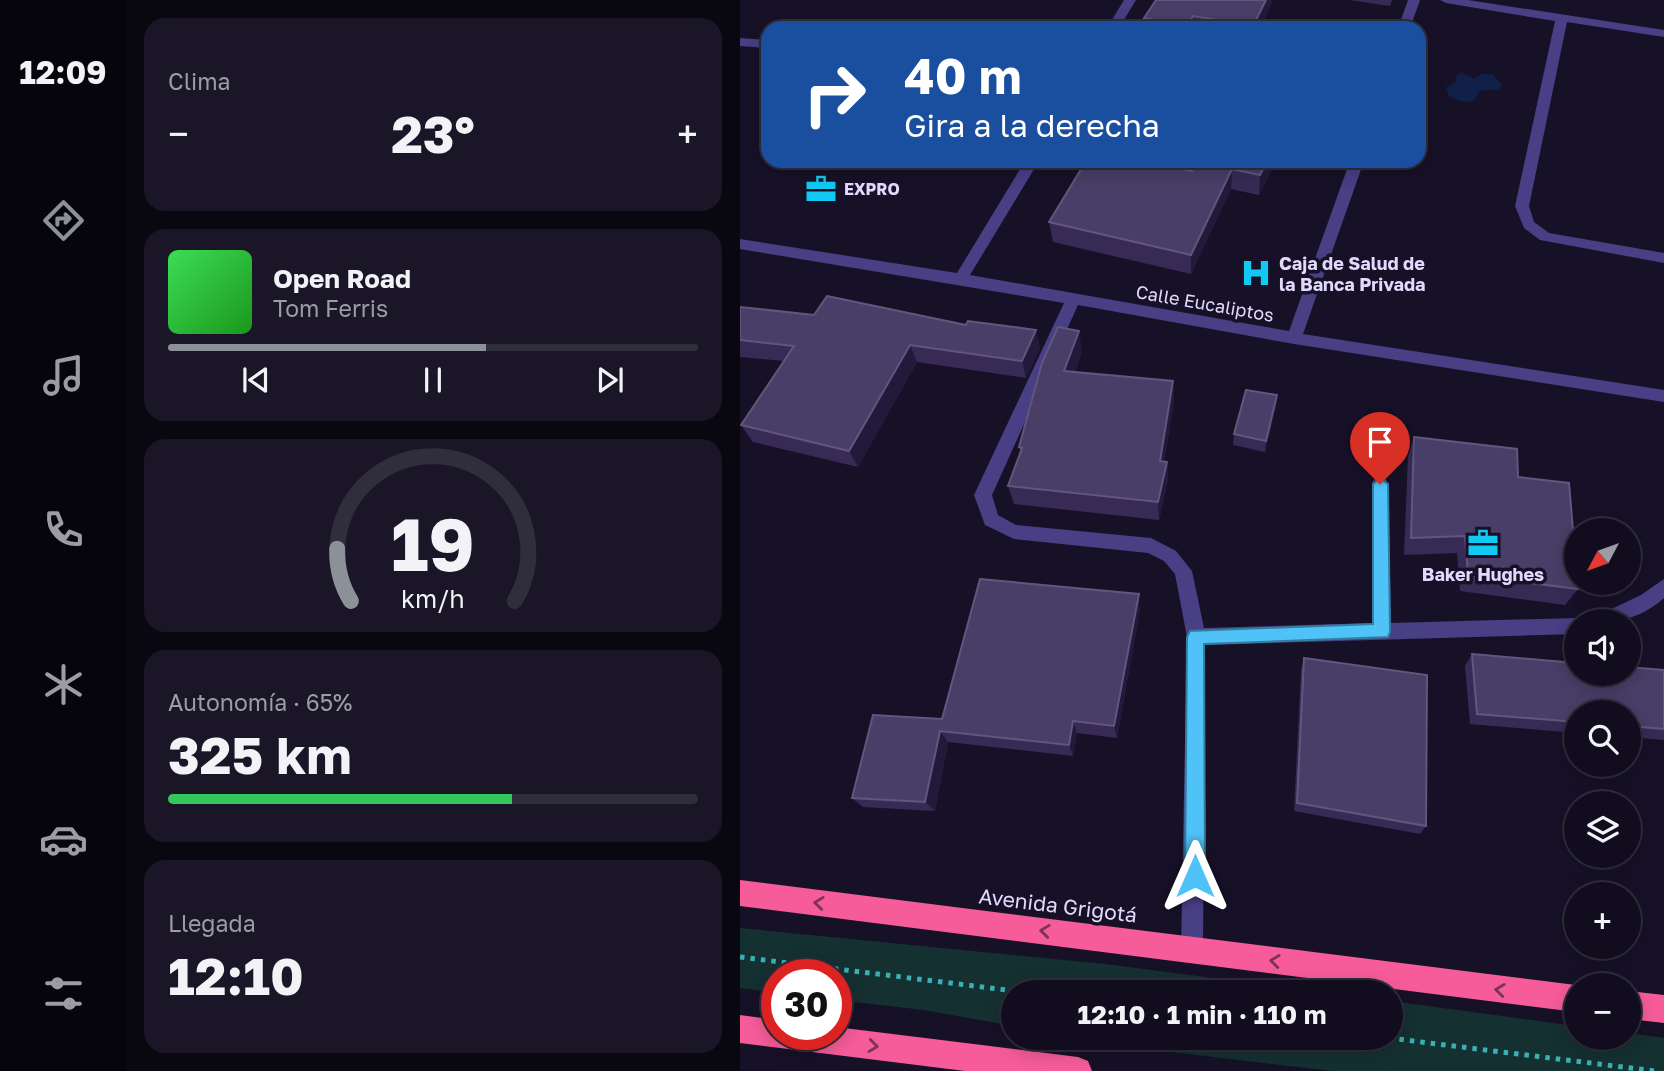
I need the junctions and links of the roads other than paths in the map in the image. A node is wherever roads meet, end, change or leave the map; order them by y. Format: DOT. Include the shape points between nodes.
graph roads {
  1 [pos="1130,0"];
  2 [pos="1414,0"];
  3 [pos="1446,0"];
  4 [pos="1562,17"];
  5 [pos="1117,21"];
  6 [pos="1406,21"];
  7 [pos="1664,34"];
  8 [pos="740,42"];
  9 [pos="761,44"];
  10 [pos="1028,168"];
  11 [pos="1355,168"];
  12 [pos="740,244"];
  13 [pos="1664,258"];
  14 [pos="961,279"];
  15 [pos="1073,300"];
  16 [pos="1294,338"];
  17 [pos="1664,396"];
  18 [pos="1380,484"];
  19 [pos="1664,587"];
  20 [pos="1631,609"];
  21 [pos="1564,626"];
  22 [pos="1382,632"];
  23 [pos="1196,637"];
  24 [pos="740,893"];
  25 [pos="1192,950"];
  26 [pos="1564,997"];
  27 [pos="1641,1006"];
  28 [pos="1664,1009"];
  29 [pos="740,1029"];
  30 [pos="761,1032"];
  31 [pos="852,1043"];
  32 [pos="1078,1071"];
  1 -- 5 [label="street"];
  2 -- 6 [label="street"];
  3 -- 4 [label="street"];
  4 -- 7 [label="street"];
  4 -- 13 [label="street" via="1523,218 1544,237"];
  8 -- 9 [label="street"];
  10 -- 14 [label="street"];
  11 -- 16 [label="street"];
  12 -- 14 [label="street, Calle Eucaliptos"];
  14 -- 15 [label="street, Calle Eucaliptos"];
  15 -- 16 [label="street, Calle Eucaliptos"];
  15 -- 23 [label="street" via="983,495 991,520 1014,532 1151,546 1170,556 1183,571"];
  16 -- 17 [label="street, Calle Eucaliptos"];
  18 -- 22 [label="street"];
  19 -- 20 [label="street"];
  21 -- 22 [label="street"];
  22 -- 23 [label="street"];
  23 -- 25 [label="street"];
  25 -- 24 [label="highway, Avenida Grigotá, one-way"];
  26 -- 25 [label="highway, Avenida Grigotá, one-way"];
  27 -- 28 [label="highway"];
  29 -- 30 [label="highway"];
  31 -- 32 [label="highway, one-way"];
}
